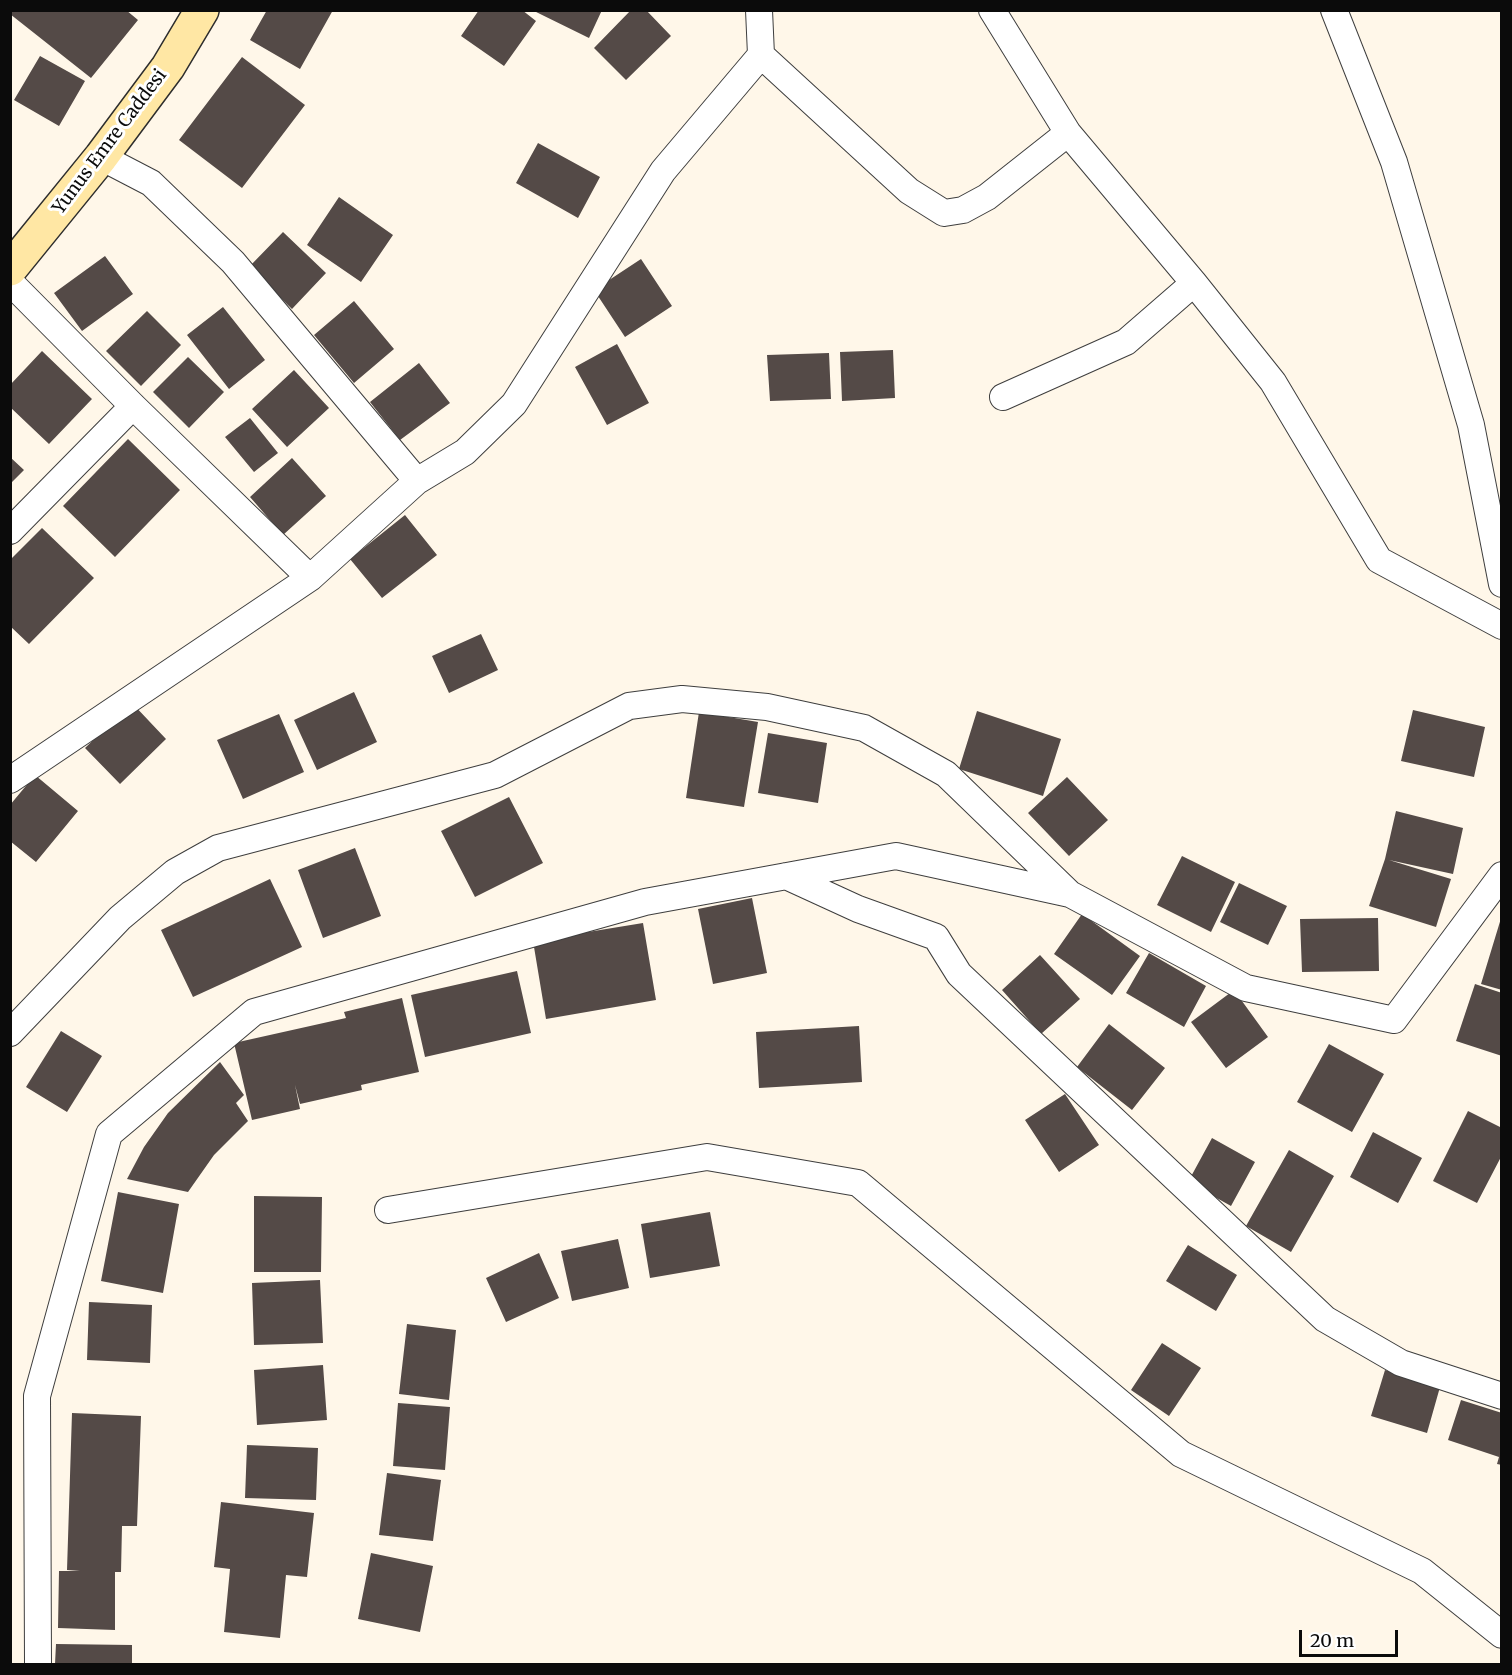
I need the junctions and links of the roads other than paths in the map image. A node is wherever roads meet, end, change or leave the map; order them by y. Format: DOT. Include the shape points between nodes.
graph roads {
  1 [pos="202,10"];
  2 [pos="759,10"];
  3 [pos="992,10"];
  4 [pos="1334,10"];
  5 [pos="762,55"];
  6 [pos="1068,133"];
  7 [pos="101,157"];
  8 [pos="10,269"];
  9 [pos="10,282"];
  10 [pos="1194,283"];
  11 [pos="1003,397"];
  12 [pos="133,406"];
  13 [pos="417,481"];
  14 [pos="10,531"];
  15 [pos="310,578"];
  16 [pos="1502,584"];
  17 [pos="1502,626"];
  18 [pos="10,780"];
  19 [pos="1502,874"];
  20 [pos="786,876"];
  21 [pos="1070,894"];
  22 [pos="10,1033"];
  23 [pos="388,1210"];
  24 [pos="1502,1396"];
  25 [pos="1502,1635"];
  26 [pos="38,1665"];
  1 -- 7 [label="street, Yunus Emre Caddesi" via="168,66"];
  2 -- 5 [label="street"];
  3 -- 6 [label="street"];
  4 -- 16 [label="street" via="1394,162 1471,426"];
  5 -- 6 [label="street" via="909,190 944,213 963,210 987,196"];
  5 -- 13 [label="street" via="663,171 514,404 465,452"];
  6 -- 10 [label="street"];
  7 -- 8 [label="street, Yunus Emre Caddesi"];
  7 -- 13 [label="street" via="151,183 233,262"];
  9 -- 12 [label="street"];
  10 -- 11 [label="street" via="1126,342"];
  10 -- 17 [label="street" via="1273,382 1379,560"];
  12 -- 14 [label="street"];
  12 -- 15 [label="street"];
  13 -- 15 [label="street"];
  15 -- 18 [label="street"];
  19 -- 21 [label="street" via="1394,1020 1246,988"];
  20 -- 21 [label="street" via="896,856"];
  20 -- 24 [label="street" via="858,909 936,937 958,974 1325,1319 1401,1363"];
  20 -- 26 [label="street" via="645,902 254,1012 108,1134 37,1396"];
  21 -- 22 [label="street" via="946,774 864,728 766,707 682,699 629,706 495,775 218,848 175,872 120,918"];
  23 -- 25 [label="street" via="707,1157 858,1182 1181,1454 1422,1571"];
}
